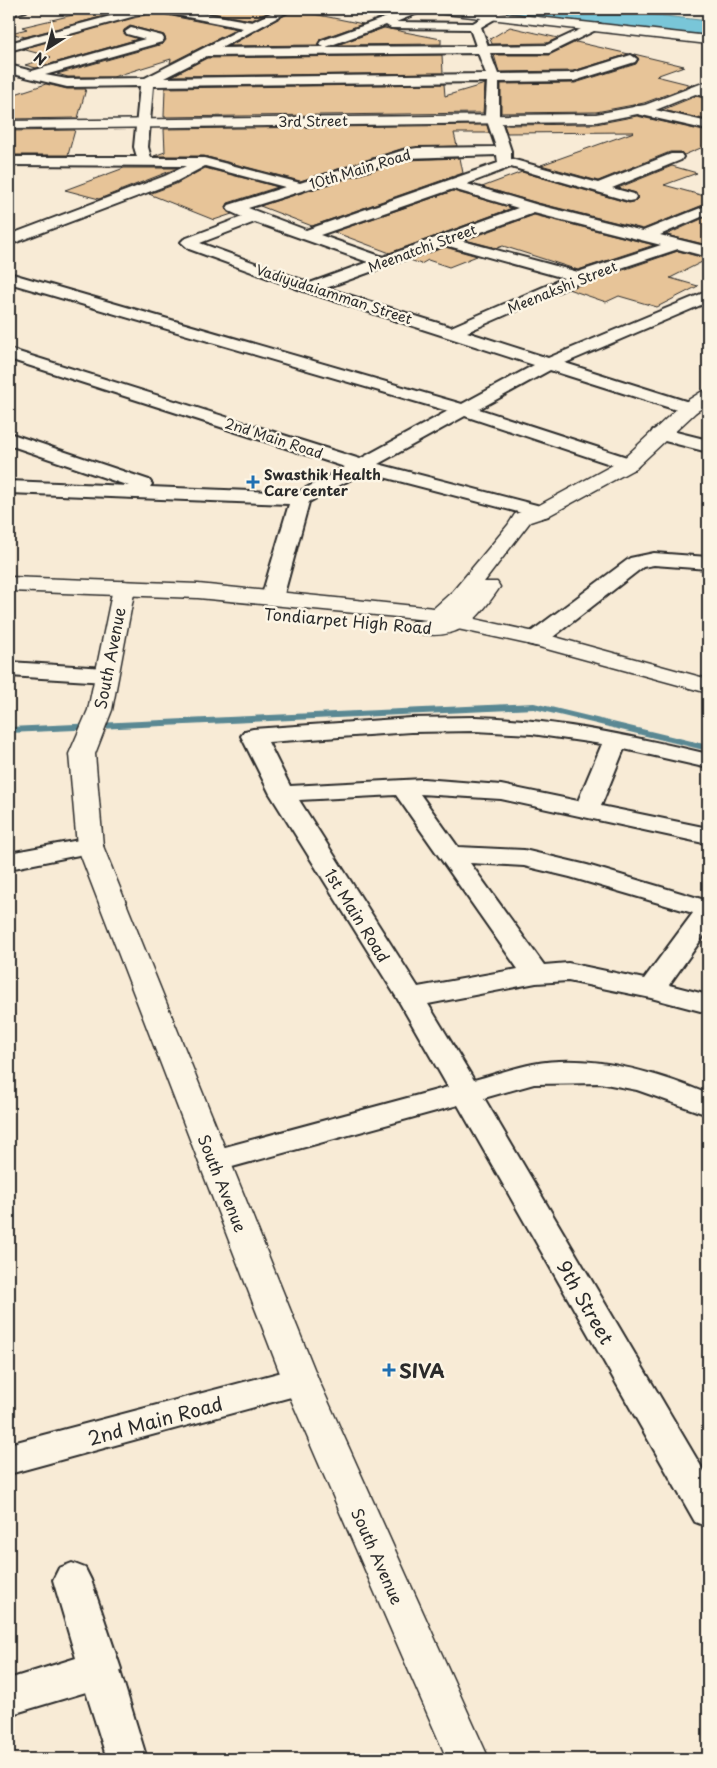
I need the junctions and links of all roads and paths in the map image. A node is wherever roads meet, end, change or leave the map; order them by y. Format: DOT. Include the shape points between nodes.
graph roads {
  1 [pos="22,9"];
  2 [pos="149,9"];
  3 [pos="162,9"];
  4 [pos="287,9"];
  5 [pos="419,9"];
  6 [pos="437,9"];
  7 [pos="9,13"];
  8 [pos="496,14"];
  9 [pos="376,25"];
  10 [pos="253,26"];
  11 [pos="474,26"];
  12 [pos="596,26"];
  13 [pos="131,32"];
  14 [pos="708,40"];
  15 [pos="9,46"];
  16 [pos="484,49"];
  17 [pos="308,50"];
  18 [pos="203,52"];
  19 [pos="630,59"];
  20 [pos="9,69"];
  21 [pos="31,75"];
  22 [pos="493,78"];
  23 [pos="147,82"];
  24 [pos="708,85"];
  25 [pos="695,90"];
  26 [pos="708,93"];
  27 [pos="638,110"];
  28 [pos="493,116"];
  29 [pos="9,119"];
  30 [pos="144,120"];
  31 [pos="9,125"];
  32 [pos="708,126"];
  33 [pos="504,156"];
  34 [pos="676,157"];
  35 [pos="9,161"];
  36 [pos="145,162"];
  37 [pos="204,162"];
  38 [pos="453,184"];
  39 [pos="301,187"];
  40 [pos="599,188"];
  41 [pos="629,197"];
  42 [pos="533,208"];
  43 [pos="708,209"];
  44 [pos="255,217"];
  45 [pos="305,235"];
  46 [pos="646,236"];
  47 [pos="9,240"];
  48 [pos="444,240"];
  49 [pos="675,245"];
  50 [pos="708,252"];
  51 [pos="383,262"];
  52 [pos="579,277"];
  53 [pos="9,278"];
  54 [pos="310,288"];
  55 [pos="708,296"];
  56 [pos="452,333"];
  57 [pos="9,354"];
  58 [pos="548,364"];
  59 [pos="708,396"];
  60 [pos="689,408"];
  61 [pos="464,410"];
  62 [pos="660,434"];
  63 [pos="9,439"];
  64 [pos="708,446"];
  65 [pos="629,464"];
  66 [pos="360,465"];
  67 [pos="9,487"];
  68 [pos="169,493"];
  69 [pos="300,499"];
  70 [pos="541,512"];
  71 [pos="708,563"];
  72 [pos="9,584"];
  73 [pos="122,595"];
  74 [pos="9,598"];
  75 [pos="272,598"];
  76 [pos="461,623"];
  77 [pos="536,639"];
  78 [pos="9,669"];
  79 [pos="106,675"];
  80 [pos="708,686"];
  81 [pos="615,741"];
  82 [pos="708,761"];
  83 [pos="403,788"];
  84 [pos="282,794"];
  85 [pos="587,809"];
  86 [pos="708,836"];
  87 [pos="90,846"];
  88 [pos="451,854"];
  89 [pos="9,861"];
  90 [pos="708,910"];
  91 [pos="536,974"];
  92 [pos="651,989"];
  93 [pos="411,998"];
  94 [pos="708,1004"];
  95 [pos="465,1093"];
  96 [pos="708,1105"];
  97 [pos="214,1162"];
  98 [pos="301,1381"];
  99 [pos="9,1459"];
  100 [pos="708,1511"];
  101 [pos="72,1580"];
  102 [pos="101,1669"];
  103 [pos="9,1697"];
  104 [pos="127,1759"];
  105 [pos="468,1759"];
  1 -- 7 [label="street"];
  2 -- 15 [label="street"];
  3 -- 10 [label="street"];
  4 -- 10 [label="street"];
  5 -- 9 [label="street"];
  6 -- 8 [label="street"];
  8 -- 11 [label="street"];
  8 -- 12 [label="street"];
  9 -- 11 [label="street"];
  9 -- 17 [label="street"];
  10 -- 18 [label="street"];
  11 -- 16 [label="street"];
  12 -- 14 [label="street"];
  12 -- 16 [label="street" via="549,49"];
  13 -- 21 [label="street" via="158,38"];
  16 -- 17 [label="street"];
  16 -- 22 [label="street"];
  17 -- 18 [label="street"];
  18 -- 23 [label="street"];
  19 -- 22 [label="street" via="574,77"];
  20 -- 21 [label="street"];
  21 -- 23 [label="street" via="66,82"];
  22 -- 23 [label="street"];
  22 -- 28 [label="street"];
  23 -- 30 [label="street"];
  24 -- 25 [label="street, 3rd Street"];
  25 -- 26 [label="street"];
  25 -- 27 [label="street, 3rd Street"];
  27 -- 28 [label="street, 3rd Street" via="596,118"];
  27 -- 32 [label="street"];
  28 -- 30 [label="street, 3rd Street"];
  28 -- 33 [label="street"];
  29 -- 30 [label="street, 3rd Street"];
  30 -- 31 [label="street, 3rd Street"];
  30 -- 36 [label="street" via="141,147"];
  33 -- 38 [label="street" via="505,165 501,168"];
  33 -- 39 [label="street, 10th Main Road" via="417,152"];
  33 -- 40 [label="street, 10th Main Road"];
  34 -- 40 [label="street"];
  35 -- 36 [label="street, 10th Main Road"];
  36 -- 37 [label="street, 10th Main Road"];
  37 -- 39 [label="street, 10th Main Road"];
  37 -- 47 [label="street" via="170,179"];
  38 -- 42 [label="street"];
  38 -- 45 [label="street"];
  39 -- 44 [label="street" via="234,208"];
  40 -- 41 [label="street, 10th Main Road"];
  42 -- 46 [label="street"];
  42 -- 48 [label="street, Meenatchi Street"];
  43 -- 46 [label="street"];
  44 -- 45 [label="street"];
  44 -- 54 [label="street, Vadiyudaiamman Street" via="189,242"];
  45 -- 51 [label="street"];
  46 -- 49 [label="street"];
  48 -- 51 [label="street, Meenatchi Street"];
  48 -- 52 [label="street"];
  49 -- 50 [label="street"];
  49 -- 52 [label="street, Meenakshi Street"];
  51 -- 54 [label="street, Meenatchi Street"];
  52 -- 56 [label="street, Meenakshi Street"];
  53 -- 61 [label="street"];
  54 -- 56 [label="street, Vadiyudaiamman Street"];
  55 -- 58 [label="street"];
  56 -- 58 [label="street, Vadiyudaiamman Street"];
  57 -- 66 [label="street, 2nd Main Road"];
  58 -- 60 [label="street, Vadiyudaiamman Street"];
  58 -- 61 [label="street"];
  59 -- 60 [label="street"];
  60 -- 62 [label="street"];
  61 -- 65 [label="street"];
  61 -- 66 [label="street"];
  62 -- 64 [label="street"];
  62 -- 65 [label="street"];
  63 -- 68 [label="street"];
  65 -- 70 [label="street"];
  66 -- 69 [label="street"];
  66 -- 70 [label="street, 2nd Main Road"];
  67 -- 68 [label="street"];
  68 -- 69 [label="street"];
  69 -- 75 [label="street"];
  70 -- 75 [label="street, Tondiarpet High Road" via="522,518 460,596 438,615"];
  70 -- 76 [label="street" via="540,526"];
  71 -- 77 [label="street" via="654,559 637,562"];
  72 -- 73 [label="street, Tondiarpet High Road"];
  73 -- 74 [label="street, Tondiarpet High Road"];
  73 -- 75 [label="street, Tondiarpet High Road"];
  73 -- 76 [label="street, Tondiarpet High Road" via="439,629"];
  73 -- 79 [label="street, South Avenue"];
  76 -- 77 [label="street, Tondiarpet High Road"];
  77 -- 80 [label="street, Tondiarpet High Road"];
  78 -- 79 [label="street"];
  79 -- 87 [label="street, South Avenue" via="100,710 82,754"];
  81 -- 82 [label="street"];
  81 -- 84 [label="street, 1st Main Road" via="509,725 445,724 253,736"];
  81 -- 85 [label="street"];
  83 -- 84 [label="street"];
  83 -- 85 [label="street" via="423,786 501,792"];
  83 -- 88 [label="street"];
  84 -- 93 [label="street, 1st Main Road"];
  85 -- 86 [label="street"];
  87 -- 89 [label="street"];
  87 -- 97 [label="street, South Avenue"];
  88 -- 90 [label="street" via="524,858"];
  88 -- 91 [label="street"];
  90 -- 92 [label="street"];
  91 -- 92 [label="street" via="568,972"];
  91 -- 93 [label="street"];
  92 -- 94 [label="street"];
  93 -- 95 [label="street, 1st Main Road"];
  95 -- 96 [label="street" via="534,1074 600,1073 631,1078"];
  95 -- 97 [label="street"];
  95 -- 100 [label="street, 9th Street"];
  97 -- 98 [label="street, South Avenue"];
  98 -- 99 [label="street, 2nd Main Road"];
  98 -- 105 [label="street, South Avenue"];
  101 -- 102 [label="street"];
  102 -- 103 [label="street"];
  102 -- 104 [label="street"];
}
